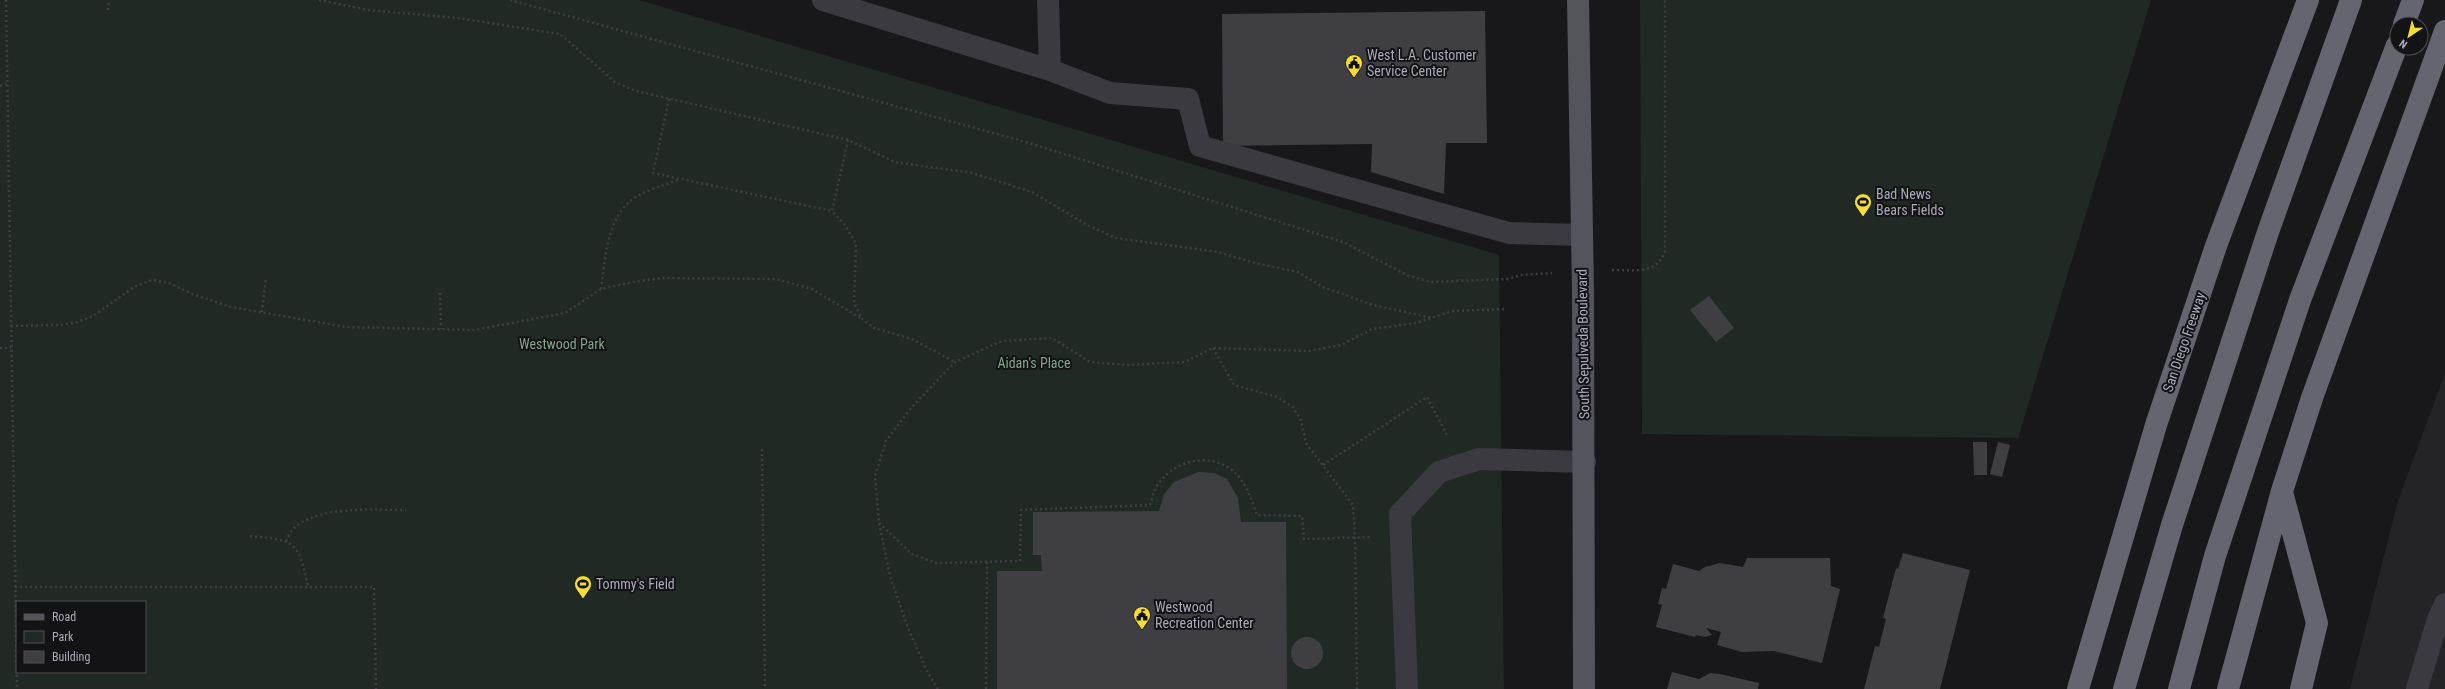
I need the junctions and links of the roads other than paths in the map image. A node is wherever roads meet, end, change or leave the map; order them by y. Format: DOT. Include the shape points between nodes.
graph roads {
  1 [pos="823,0"];
  2 [pos="1048,0"];
  3 [pos="1578,0"];
  4 [pos="2308,0"];
  5 [pos="2351,0"];
  6 [pos="2413,0"];
  7 [pos="2407,16"];
  8 [pos="2445,31"];
  9 [pos="2393,56"];
  10 [pos="1050,70"];
  11 [pos="1581,235"];
  12 [pos="1584,462"];
  13 [pos="2282,491"];
  14 [pos="2445,604"];
  15 [pos="1406,689"];
  16 [pos="1584,689"];
  17 [pos="2078,689"];
  18 [pos="2124,689"];
  19 [pos="2178,689"];
  20 [pos="2228,689"];
  21 [pos="2301,689"];
  22 [pos="2417,689"];
  1 -- 10 [label="street"];
  2 -- 10 [label="street"];
  3 -- 11 [label="main road, South Sepulveda Boulevard"];
  4 -- 17 [label="highway, San Diego Freeway" via="2216,246 2156,425"];
  5 -- 18 [label="highway" via="2265,240 2172,525"];
  6 -- 7 [label="highway"];
  8 -- 13 [label="highway" via="2312,398"];
  9 -- 19 [label="highway" via="2300,300 2215,556"];
  10 -- 11 [label="street" via="1110,94 1188,100 1200,146 1509,233"];
  11 -- 12 [label="main road, South Sepulveda Boulevard"];
  12 -- 15 [label="street" via="1479,460 1439,472 1400,514"];
  12 -- 16 [label="main road, South Sepulveda Boulevard"];
  13 -- 20 [label="highway"];
  13 -- 21 [label="highway" via="2317,623"];
  14 -- 22 [label="street"];
}
